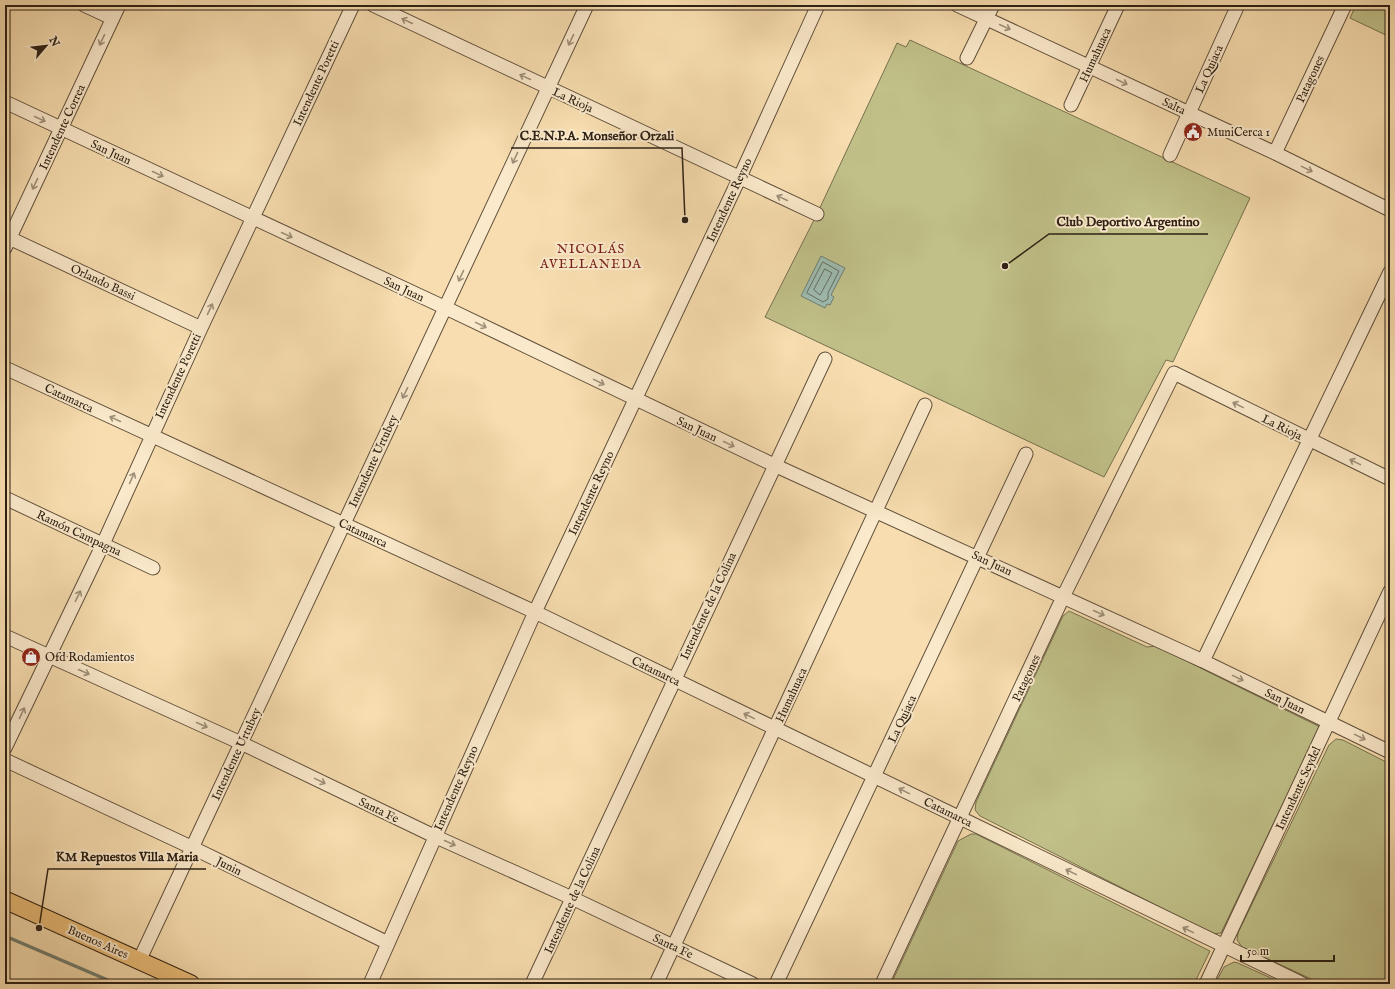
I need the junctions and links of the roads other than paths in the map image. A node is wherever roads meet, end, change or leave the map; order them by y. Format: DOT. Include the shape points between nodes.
graph roads {
  1 [pos="84,5"];
  2 [pos="118,5"];
  3 [pos="353,5"];
  4 [pos="373,5"];
  5 [pos="587,5"];
  6 [pos="818,5"];
  7 [pos="957,5"];
  8 [pos="993,5"];
  9 [pos="1118,5"];
  10 [pos="1238,5"];
  11 [pos="1345,5"];
  12 [pos="112,18"];
  13 [pos="987,19"];
  14 [pos="967,58"];
  15 [pos="1090,67"];
  16 [pos="548,88"];
  17 [pos="5,102"];
  18 [pos="1071,105"];
  19 [pos="1190,114"];
  20 [pos="61,129"];
  21 [pos="1275,153"];
  22 [pos="1170,155"];
  23 [pos="739,179"];
  24 [pos="1390,210"];
  25 [pos="817,214"];
  26 [pos="252,219"];
  27 [pos="7,241"];
  28 [pos="1390,272"];
  29 [pos="446,308"];
  30 [pos="201,328"];
  31 [pos="825,359"];
  32 [pos="5,368"];
  33 [pos="1174,373"];
  34 [pos="636,400"];
  35 [pos="925,405"];
  36 [pos="150,436"];
  37 [pos="1309,440"];
  38 [pos="1026,454"];
  39 [pos="774,465"];
  40 [pos="1390,479"];
  41 [pos="5,498"];
  42 [pos="877,511"];
  43 [pos="344,524"];
  44 [pos="103,544"];
  45 [pos="977,556"];
  46 [pos="153,568"];
  47 [pos="1390,591"];
  48 [pos="1063,597"];
  49 [pos="535,612"];
  50 [pos="5,636"];
  51 [pos="48,656"];
  52 [pos="1203,661"];
  53 [pos="673,680"];
  54 [pos="1329,722"];
  55 [pos="775,729"];
  56 [pos="241,743"];
  57 [pos="5,748"];
  58 [pos="1390,752"];
  59 [pos="5,760"];
  60 [pos="875,777"];
  61 [pos="961,818"];
  62 [pos="434,836"];
  63 [pos="193,848"];
  64 [pos="572,898"];
  65 [pos="5,900"];
  66 [pos="388,943"];
  67 [pos="674,946"];
  68 [pos="1223,947"];
  69 [pos="139,960"];
  70 [pos="191,984"];
  71 [pos="370,984"];
  72 [pos="532,984"];
  73 [pos="656,984"];
  74 [pos="753,984"];
  75 [pos="776,984"];
  76 [pos="882,984"];
  77 [pos="1206,984"];
  78 [pos="1303,984"];
  1 -- 12 [label="street"];
  2 -- 12 [label="street, Intendente Correa"];
  3 -- 26 [label="street, Intendente Poretti"];
  16 -- 4 [label="street, La Rioja, one-way"];
  5 -- 16 [label="street, Intendente Urtubey, one-way"];
  6 -- 23 [label="street, Intendente Reyno"];
  7 -- 13 [label="street, Salta"];
  8 -- 13 [label="street"];
  9 -- 15 [label="street, Humahuaca"];
  10 -- 19 [label="street, La Quiaca"];
  11 -- 21 [label="street, Patagones"];
  12 -- 20 [label="street, Intendente Correa, one-way"];
  13 -- 14 [label="street"];
  13 -- 15 [label="street, Salta, one-way"];
  15 -- 18 [label="street, Humahuaca"];
  15 -- 19 [label="street, Salta, one-way"];
  16 -- 23 [label="street, La Rioja"];
  16 -- 29 [label="street, Intendente Urtubey, one-way"];
  17 -- 20 [label="street, San Juan, one-way"];
  19 -- 21 [label="street, Salta"];
  19 -- 22 [label="street, La Quiaca"];
  20 -- 26 [label="street, San Juan, one-way"];
  20 -- 27 [label="street, Intendente Correa, one-way"];
  21 -- 24 [label="street, Salta, one-way"];
  25 -- 23 [label="street, La Rioja, one-way"];
  23 -- 34 [label="street, Intendente Reyno"];
  26 -- 29 [label="street, San Juan, one-way"];
  30 -- 26 [label="street, Intendente Poretti, one-way"];
  27 -- 30 [label="street, Orlando Bassi"];
  28 -- 37 [label="street"];
  29 -- 34 [label="street, San Juan, one-way"];
  29 -- 43 [label="street, Intendente Urtubey, one-way"];
  30 -- 36 [label="street, Intendente Poretti"];
  31 -- 39 [label="street, Intendente de la Colina"];
  36 -- 32 [label="street, Catamarca, one-way"];
  37 -- 33 [label="street, La Rioja, one-way"];
  33 -- 48 [label="street, Patagones"];
  34 -- 39 [label="street, San Juan, one-way"];
  34 -- 49 [label="street, Intendente Reyno"];
  35 -- 42 [label="street, Humahuaca"];
  36 -- 43 [label="street, Catamarca"];
  44 -- 36 [label="street, Intendente Poretti, one-way"];
  40 -- 37 [label="street, La Rioja, one-way"];
  37 -- 52 [label="street"];
  38 -- 45 [label="street, La Quiaca"];
  39 -- 42 [label="street, San Juan"];
  39 -- 53 [label="street, Intendente de la Colina"];
  41 -- 44 [label="street, Ramón Campagna"];
  42 -- 45 [label="street, San Juan"];
  42 -- 55 [label="street, Humahuaca"];
  43 -- 49 [label="street, Catamarca"];
  43 -- 56 [label="street, Intendente Urtubey"];
  44 -- 46 [label="street, Ramón Campagna"];
  51 -- 44 [label="street, Intendente Poretti, one-way"];
  45 -- 48 [label="street, San Juan"];
  45 -- 60 [label="street, La Quiaca"];
  47 -- 54 [label="street, Intendente Seydel"];
  48 -- 52 [label="street, San Juan, one-way"];
  48 -- 61 [label="street, Patagones"];
  49 -- 53 [label="street, Catamarca"];
  49 -- 62 [label="street, Intendente Reyno"];
  50 -- 51 [label="street, Santa Fe"];
  51 -- 56 [label="street, Santa Fe, one-way"];
  57 -- 51 [label="street, Intendente Poretti, one-way"];
  52 -- 54 [label="street, San Juan, one-way"];
  55 -- 53 [label="street, Catamarca, one-way"];
  53 -- 64 [label="street, Intendente de la Colina"];
  54 -- 58 [label="street, San Juan, one-way"];
  54 -- 68 [label="street, Intendente Seydel"];
  55 -- 60 [label="street, Catamarca"];
  55 -- 67 [label="street, Humahuaca"];
  56 -- 62 [label="street, Santa Fe, one-way"];
  56 -- 63 [label="street, Intendente Urtubey"];
  59 -- 63 [label="street, Junin"];
  61 -- 60 [label="street, Catamarca, one-way"];
  60 -- 75 [label="street, La Quiaca"];
  68 -- 61 [label="street, Catamarca, one-way"];
  61 -- 76 [label="street, Patagones"];
  62 -- 64 [label="street, Santa Fe, one-way"];
  62 -- 66 [label="street, Intendente Reyno"];
  63 -- 66 [label="street, Junin"];
  63 -- 69 [label="street, Intendente Urtubey"];
  64 -- 67 [label="street, Santa Fe"];
  64 -- 72 [label="street, Intendente de la Colina"];
  65 -- 69 [label="main road, Buenos Aires"];
  66 -- 71 [label="street, Intendente Reyno"];
  67 -- 73 [label="street, Humahuaca"];
  67 -- 74 [label="street, Santa Fe"];
  68 -- 77 [label="street, Intendente Seydel"];
  68 -- 78 [label="street, Catamarca"];
  69 -- 70 [label="main road, Buenos Aires"];
}
